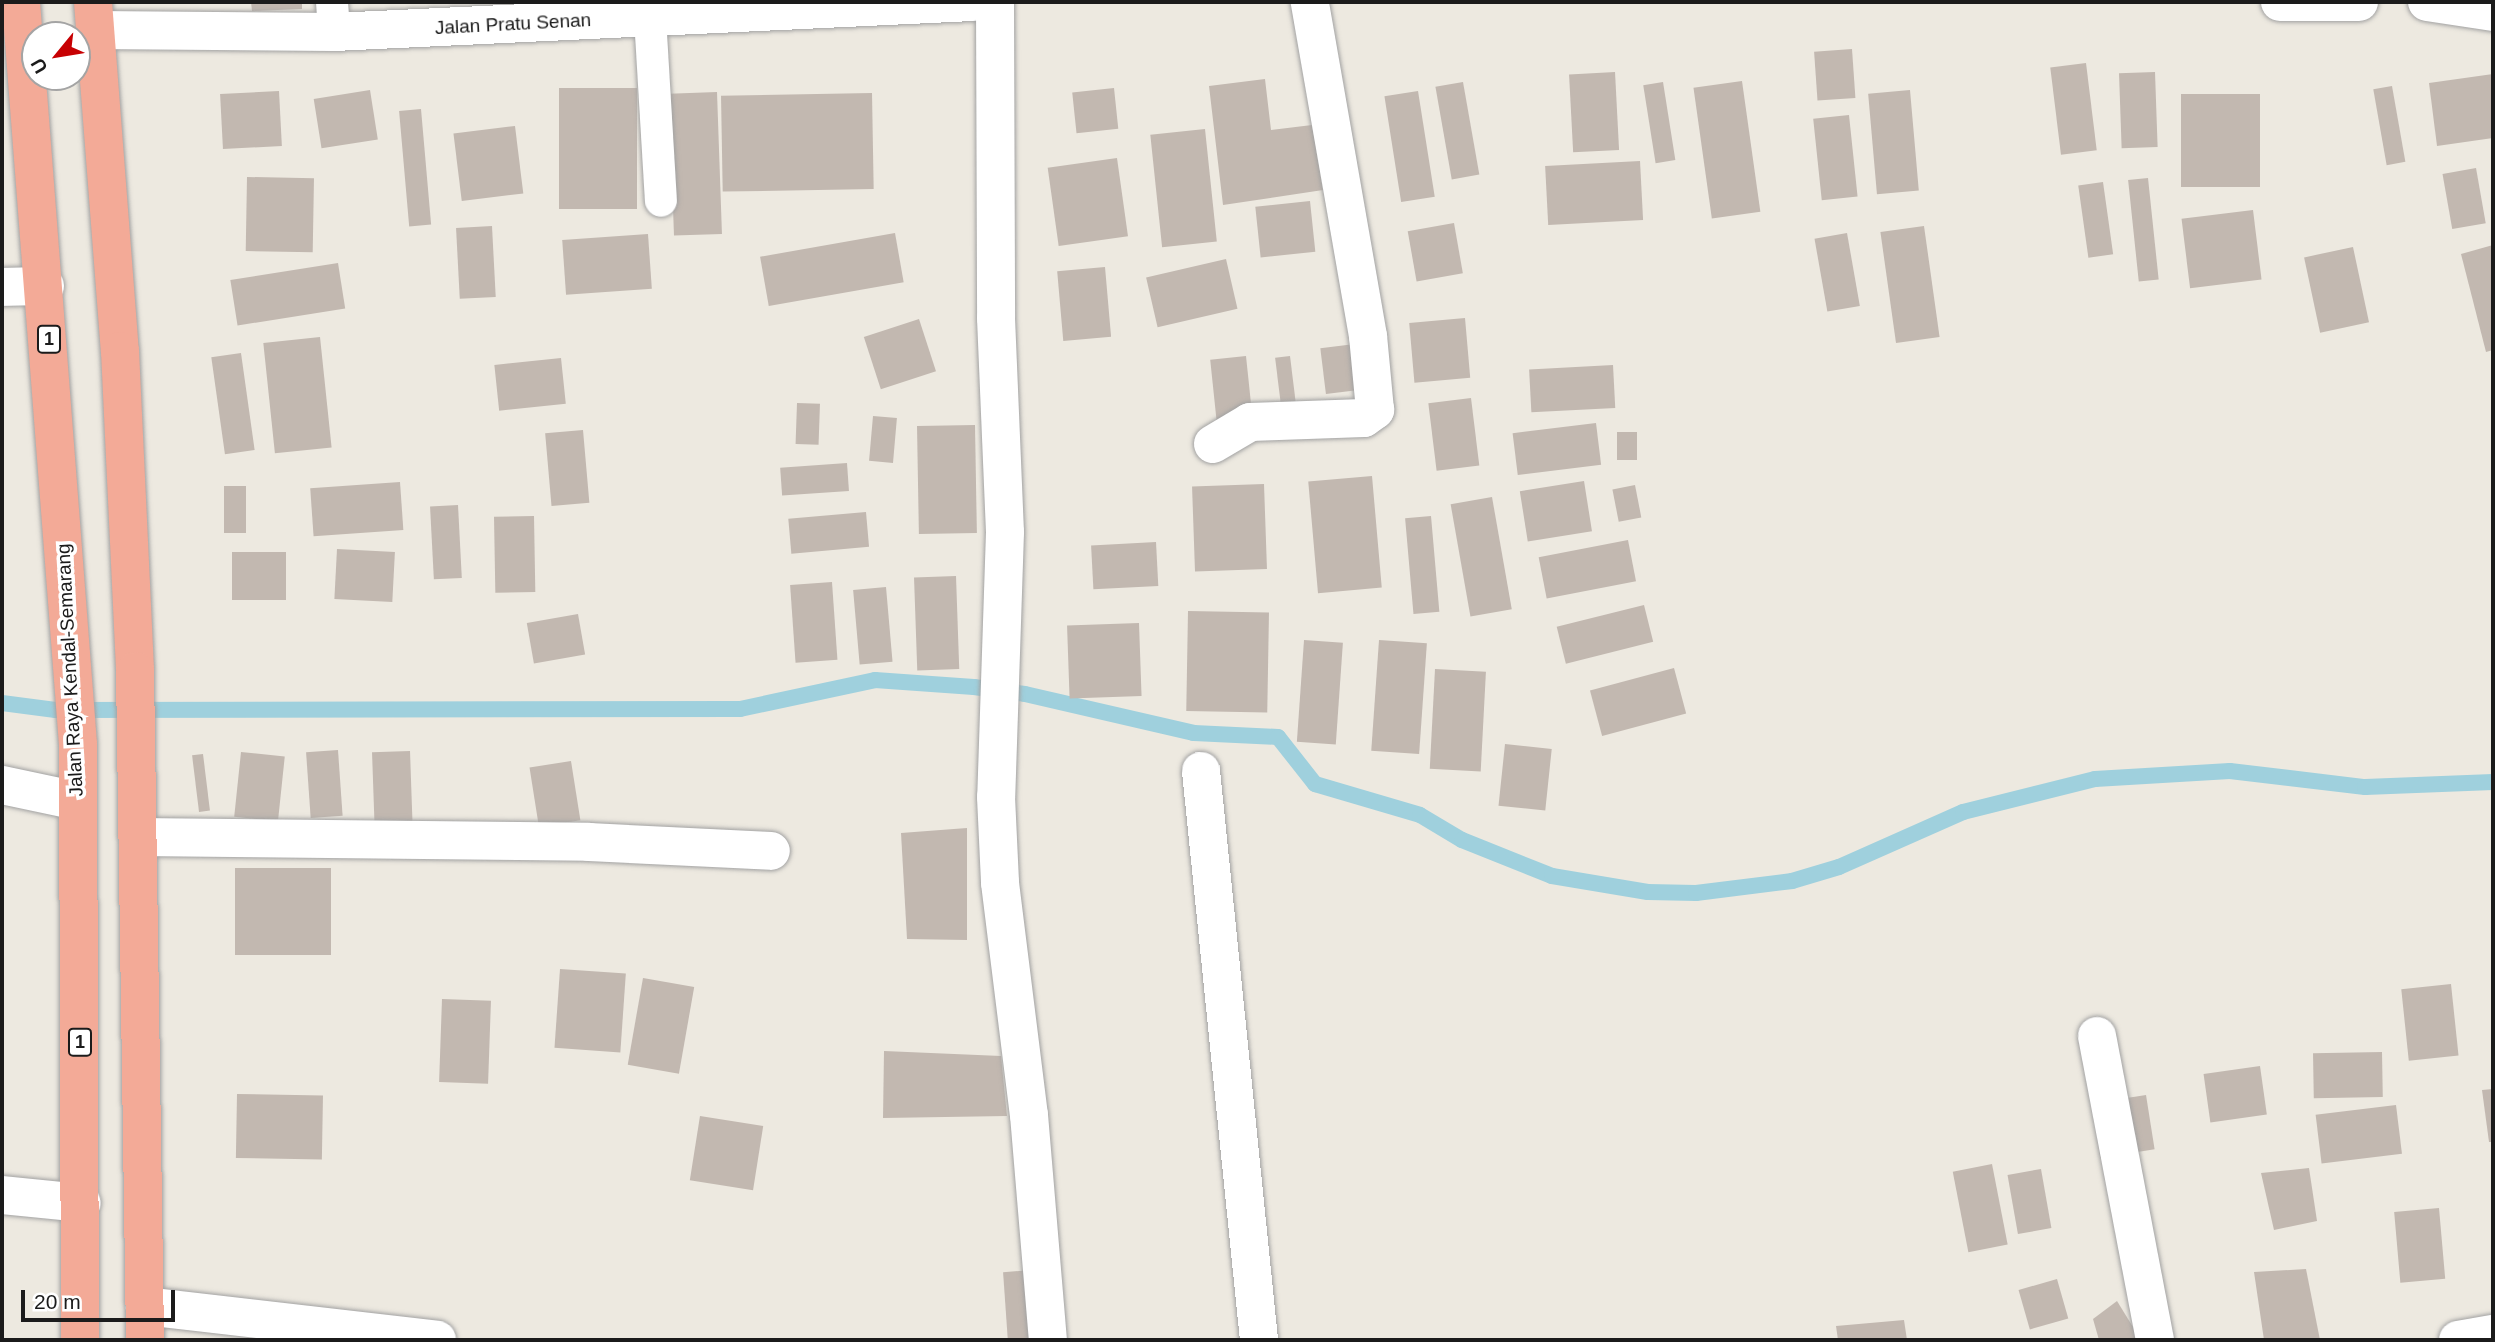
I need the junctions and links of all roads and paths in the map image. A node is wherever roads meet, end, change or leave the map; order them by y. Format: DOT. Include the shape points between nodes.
graph roads {
  1 [pos="22,2"];
  2 [pos="972,2"];
  3 [pos="995,2"];
  4 [pos="1310,2"];
  5 [pos="2280,2"];
  6 [pos="2359,2"];
  7 [pos="2427,2"];
  8 [pos="2493,12"];
  9 [pos="94,16"];
  10 [pos="333,17"];
  11 [pos="650,17"];
  12 [pos="661,201"];
  13 [pos="45,286"];
  14 [pos="2,288"];
  15 [pos="1213,444"];
  16 [pos="1201,771"];
  17 [pos="2,785"];
  18 [pos="77,801"];
  19 [pos="138,837"];
  20 [pos="771,851"];
  21 [pos="2097,1036"];
  22 [pos="2,1195"];
  23 [pos="82,1203"];
  24 [pos="145,1323"];
  25 [pos="2493,1334"];
  26 [pos="80,1340"];
  27 [pos="437,1340"];
  28 [pos="1048,1340"];
  29 [pos="1259,1340"];
  30 [pos="2155,1340"];
  31 [pos="2458,1340"];
  1 -- 13 [label="highway, Jalan Raya Kendal-Semarang / 1"];
  2 -- 11 [label="street, Jalan Pratu Senan"];
  3 -- 28 [label="street" via="996,318 1005,532 998,721 1000,883 1028,1101"];
  4 -- 15 [label="street" via="1368,336 1375,410 1364,418 1250,422"];
  5 -- 6 [label="street"];
  7 -- 8 [label="street"];
  9 -- 10 [label="street, Jalan Pratu Senan"];
  9 -- 19 [label="highway" via="120,351"];
  10 -- 11 [label="street, Jalan Pratu Senan"];
  11 -- 12 [label="lane"];
  13 -- 14 [label="street"];
  13 -- 18 [label="highway, Jalan Raya Kendal-Semarang / 1" via="74,677"];
  16 -- 29 [label="street"];
  17 -- 18 [label="street"];
  18 -- 23 [label="highway, Jalan Raya Kendal-Semarang / 1"];
  19 -- 20 [label="street" via="589,842"];
  19 -- 24 [label="highway"];
  21 -- 30 [label="street"];
  22 -- 23 [label="street"];
  23 -- 26 [label="highway, Jalan Raya Kendal-Semarang / 1"];
  24 -- 27 [label="street"];
  25 -- 31 [label="street"];
}
